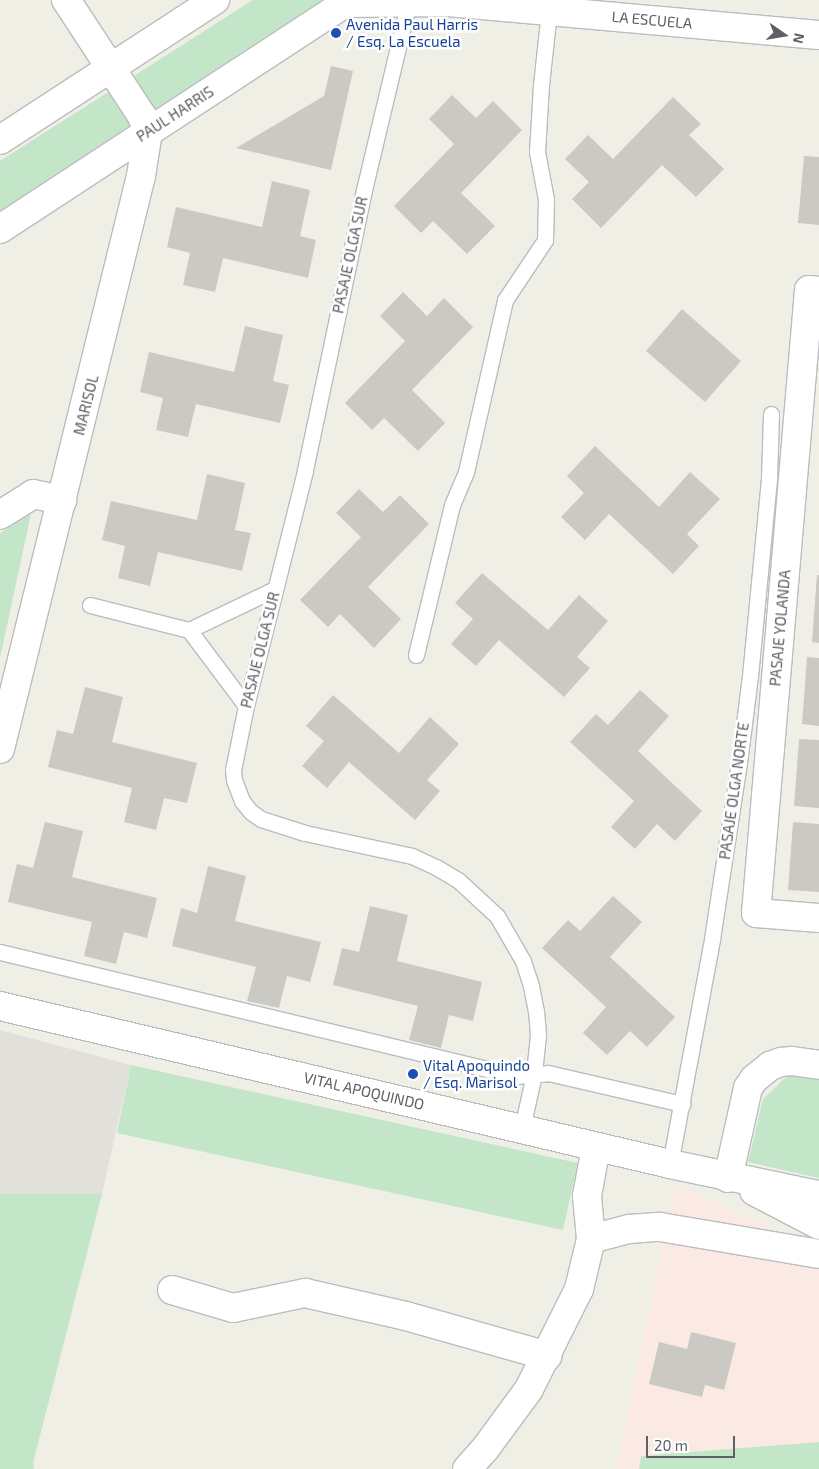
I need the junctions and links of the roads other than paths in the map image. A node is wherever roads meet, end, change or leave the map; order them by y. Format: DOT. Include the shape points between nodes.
graph roads {
  1 [pos="66,0"];
  2 [pos="215,0"];
  3 [pos="348,1"];
  4 [pos="409,1"];
  5 [pos="482,2"];
  6 [pos="549,11"];
  7 [pos="819,35"];
  8 [pos="111,68"];
  9 [pos="148,132"];
  10 [pos="0,140"];
  11 [pos="0,229"];
  12 [pos="819,291"];
  13 [pos="771,414"];
  14 [pos="62,500"];
  15 [pos="0,515"];
  16 [pos="275,589"];
  17 [pos="90,605"];
  18 [pos="189,630"];
  19 [pos="416,655"];
  20 [pos="246,706"];
  21 [pos="0,749"];
  22 [pos="819,918"];
  23 [pos="0,952"];
  24 [pos="0,1006"];
  25 [pos="819,1065"];
  26 [pos="534,1074"];
  27 [pos="682,1104"];
  28 [pos="522,1128"];
  29 [pos="596,1147"];
  30 [pos="670,1164"];
  31 [pos="728,1178"];
  32 [pos="819,1195"];
  33 [pos="819,1225"];
  34 [pos="591,1238"];
  35 [pos="819,1254"];
  36 [pos="172,1290"];
  37 [pos="547,1356"];
  38 [pos="467,1469"];
  1 -- 8 [label="street"];
  2 -- 8 [label="street"];
  3 -- 4 [label="street, LA ESCUELA"];
  3 -- 9 [label="street, PAUL HARRIS"];
  4 -- 5 [label="street, LA ESCUELA"];
  4 -- 16 [label="lane, PASAJE OLGA SUR" via="364,190 305,471"];
  5 -- 6 [label="street, LA ESCUELA"];
  6 -- 7 [label="street, LA ESCUELA"];
  6 -- 19 [label="lane" via="537,152 546,199 545,240 505,300 466,472 452,505"];
  8 -- 9 [label="street" via="142,116"];
  8 -- 10 [label="street"];
  9 -- 11 [label="street, PAUL HARRIS"];
  9 -- 14 [label="street, MARISOL" via="141,176"];
  12 -- 22 [label="street, PASAJE YOLANDA" via="809,290 756,913"];
  13 -- 27 [label="lane, PASAJE OLGA NORTE" via="769,479 749,686 712,939"];
  14 -- 15 [label="street" via="33,494"];
  14 -- 21 [label="street, MARISOL"];
  16 -- 18 [label="lane"];
  16 -- 20 [label="lane, PASAJE OLGA SUR"];
  17 -- 18 [label="lane"];
  18 -- 20 [label="lane"];
  20 -- 26 [label="lane, PASAJE OLGA SUR" via="233,770 242,801 250,812 261,819 305,833 412,856 436,866 472,891 496,916 515,945 532,986 538,1035"];
  23 -- 26 [label="lane" via="516,1076"];
  24 -- 28 [label="street, VITAL APOQUINDO"];
  25 -- 31 [label="street" via="781,1062 754,1079 748,1088"];
  26 -- 27 [label="lane" via="548,1073"];
  26 -- 28 [label="lane, PASAJE OLGA SUR"];
  27 -- 30 [label="lane, PASAJE OLGA NORTE"];
  28 -- 29 [label="street, VITAL APOQUINDO"];
  29 -- 30 [label="street, VITAL APOQUINDO"];
  29 -- 34 [label="street" via="587,1196"];
  30 -- 31 [label="street, VITAL APOQUINDO"];
  31 -- 32 [label="street, VITAL APOQUINDO"];
  31 -- 33 [label="street, VITAL APOQUINDO"];
  34 -- 35 [label="street" via="629,1229 660,1227"];
  34 -- 37 [label="street" via="579,1289"];
  36 -- 37 [label="street" via="233,1308 305,1293 406,1316"];
  37 -- 38 [label="street" via="529,1389"];
}
